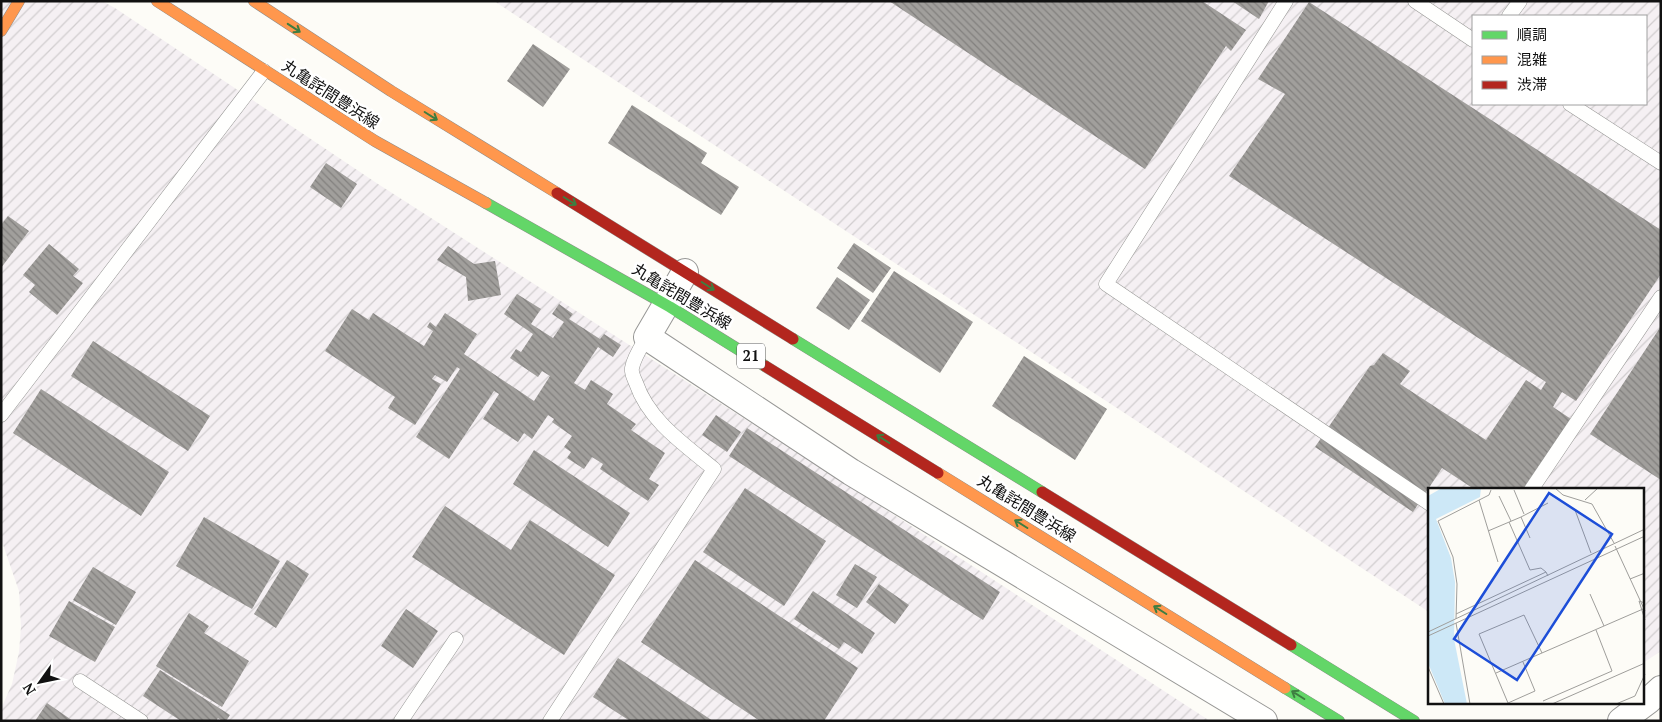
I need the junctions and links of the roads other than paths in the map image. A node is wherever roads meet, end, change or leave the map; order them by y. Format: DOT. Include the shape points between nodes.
graph roads {
  1 [pos="19,1"];
  2 [pos="157,1"];
  3 [pos="254,1"];
  4 [pos="1286,1"];
  5 [pos="1415,1"];
  6 [pos="1520,1"];
  7 [pos="1510,15"];
  8 [pos="1,31"];
  9 [pos="1472,39"];
  10 [pos="264,71"];
  11 [pos="1572,105"];
  12 [pos="1661,163"];
  13 [pos="685,272"];
  14 [pos="1661,297"];
  15 [pos="666,304"];
  16 [pos="647,337"];
  17 [pos="1,415"];
  18 [pos="1532,488"];
  19 [pos="1428,503"];
  20 [pos="456,639"];
  21 [pos="80,681"];
  22 [pos="1661,689"];
  23 [pos="1644,704"];
  24 [pos="1644,704"];
  25 [pos="141,721"];
  26 [pos="401,721"];
  27 [pos="550,721"];
  28 [pos="1264,721"];
  29 [pos="1339,721"];
  30 [pos="1414,721"];
  31 [pos="1621,721"];
  1 -- 8 [label="main road"];
  2 -- 10 [label="main road, 丸亀詫間豊浜線 / 21"];
  3 -- 13 [label="main road, 丸亀詫間豊浜線 / 21, one-way" via="391,91"];
  4 -- 19 [label="lane" via="1106,284"];
  5 -- 9 [label="lane"];
  6 -- 7 [label="lane"];
  10 -- 15 [label="main road, 丸亀詫間豊浜線 / 21" via="375,141"];
  10 -- 17 [label="lane"];
  11 -- 12 [label="lane"];
  13 -- 15 [label="street"];
  13 -- 30 [label="main road, 丸亀詫間豊浜線 / 21, one-way"];
  14 -- 18 [label="lane"];
  15 -- 16 [label="street"];
  29 -- 15 [label="main road, 丸亀詫間豊浜線 / 21, one-way"];
  16 -- 27 [label="lane" via="631,370 641,398 674,437 714,470"];
  16 -- 28 [label="street" via="851,472"];
  20 -- 26 [label="lane"];
  21 -- 25 [label="lane"];
  22 -- 23 [label="street"];
  24 -- 31 [label="street"];
}
